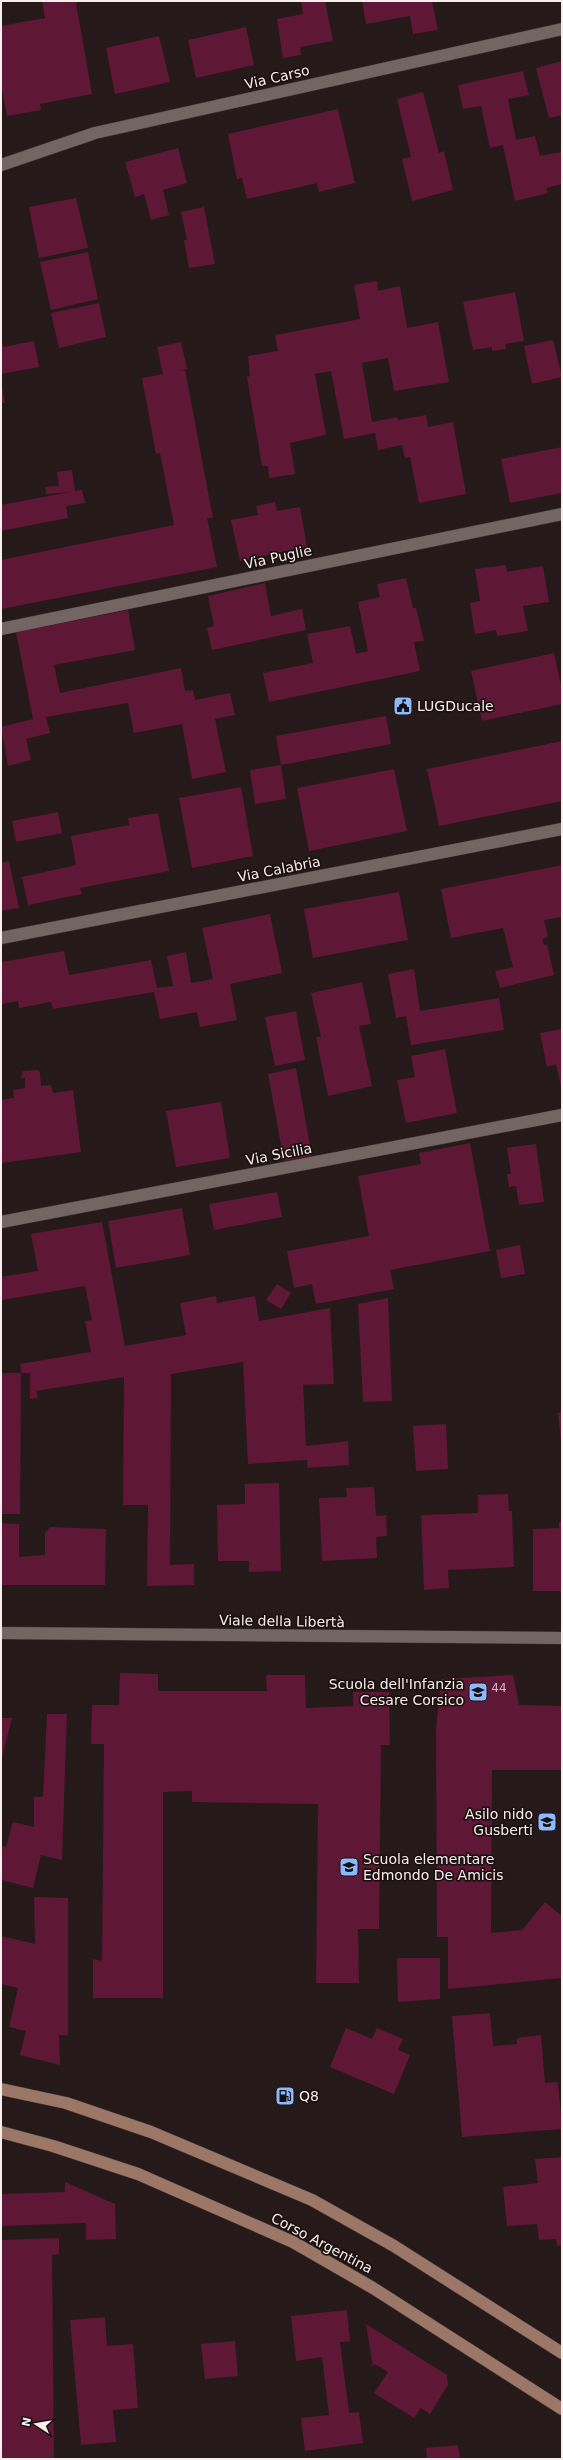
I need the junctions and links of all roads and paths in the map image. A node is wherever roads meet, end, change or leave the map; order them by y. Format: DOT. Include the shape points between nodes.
graph roads {
  1 [pos="562,29"];
  2 [pos="1,165"];
  3 [pos="562,514"];
  4 [pos="1,629"];
  5 [pos="562,829"];
  6 [pos="1,938"];
  7 [pos="562,1115"];
  8 [pos="1,1222"];
  9 [pos="1,1633"];
  10 [pos="562,1638"];
  11 [pos="1,2089"];
  12 [pos="1,2132"];
  13 [pos="562,2353"];
  14 [pos="562,2409"];
  1 -- 2 [label="street, Via Carso" via="95,133"];
  3 -- 4 [label="street, Via Puglie"];
  5 -- 6 [label="street, Via Calabria"];
  7 -- 8 [label="street, Via Sicilia"];
  9 -- 10 [label="street, Viale della Libertà"];
  11 -- 13 [label="main road" via="66,2103 151,2132 312,2200 394,2246"];
  12 -- 14 [label="main road, Corso Argentina" via="138,2174 293,2242 373,2288"];
}
